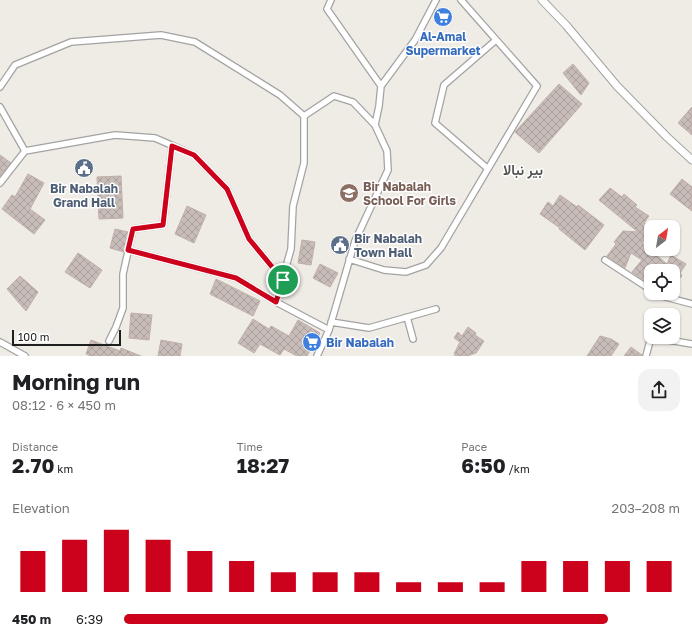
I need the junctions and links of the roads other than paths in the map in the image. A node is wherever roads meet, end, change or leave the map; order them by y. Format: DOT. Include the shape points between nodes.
graph roads {
  1 [pos="331,0"];
  2 [pos="436,0"];
  3 [pos="461,0"];
  4 [pos="542,0"];
  5 [pos="496,40"];
  6 [pos="381,86"];
  7 [pos="0,87"];
  8 [pos="0,107"];
  9 [pos="304,116"];
  10 [pos="375,125"];
  11 [pos="172,146"];
  12 [pos="25,151"];
  13 [pos="692,160"];
  14 [pos="487,168"];
  15 [pos="0,183"];
  16 [pos="128,250"];
  17 [pos="349,259"];
  18 [pos="605,260"];
  19 [pos="283,280"];
  20 [pos="644,285"];
  21 [pos="677,300"];
  22 [pos="276,302"];
  23 [pos="692,304"];
  24 [pos="436,309"];
  25 [pos="407,318"];
  26 [pos="331,322"];
  27 [pos="329,330"];
  28 [pos="413,339"];
  29 [pos="109,341"];
  30 [pos="0,342"];
  31 [pos="692,344"];
  32 [pos="25,356"];
  33 [pos="317,356"];
  34 [pos="646,356"];
  1 -- 6 [label="street" via="328,9"];
  2 -- 6 [label="street" via="415,40"];
  3 -- 5 [label="street"];
  4 -- 13 [label="street" via="618,86"];
  5 -- 14 [label="street" via="537,86"];
  5 -- 14 [label="street" via="444,85 435,123"];
  6 -- 10 [label="street"];
  7 -- 9 [label="street" via="15,65 71,42 161,35 195,42 280,95"];
  8 -- 12 [label="street"];
  9 -- 10 [label="street" via="334,96 353,102"];
  9 -- 19 [label="street" via="304,163 292,206 291,249"];
  10 -- 17 [label="street" via="387,151 388,170"];
  11 -- 12 [label="street" via="155,138 115,135"];
  11 -- 16 [label="street" via="163,225 133,229"];
  11 -- 19 [label="street" via="194,155 227,189 249,239"];
  12 -- 15 [label="street"];
  14 -- 17 [label="street" via="441,248 426,265 406,272 384,270"];
  16 -- 22 [label="street" via="236,278"];
  16 -- 29 [label="street" via="123,274 122,308"];
  17 -- 26 [label="street"];
  18 -- 20 [label="street"];
  19 -- 22 [label="street"];
  21 -- 23 [label="street"];
  22 -- 27 [label="street"];
  24 -- 25 [label="street"];
  25 -- 26 [label="street" via="369,328"];
  25 -- 28 [label="street"];
  26 -- 27 [label="street"];
  27 -- 33 [label="street"];
  30 -- 32 [label="street"];
  31 -- 34 [label="street" via="650,337"];
}
